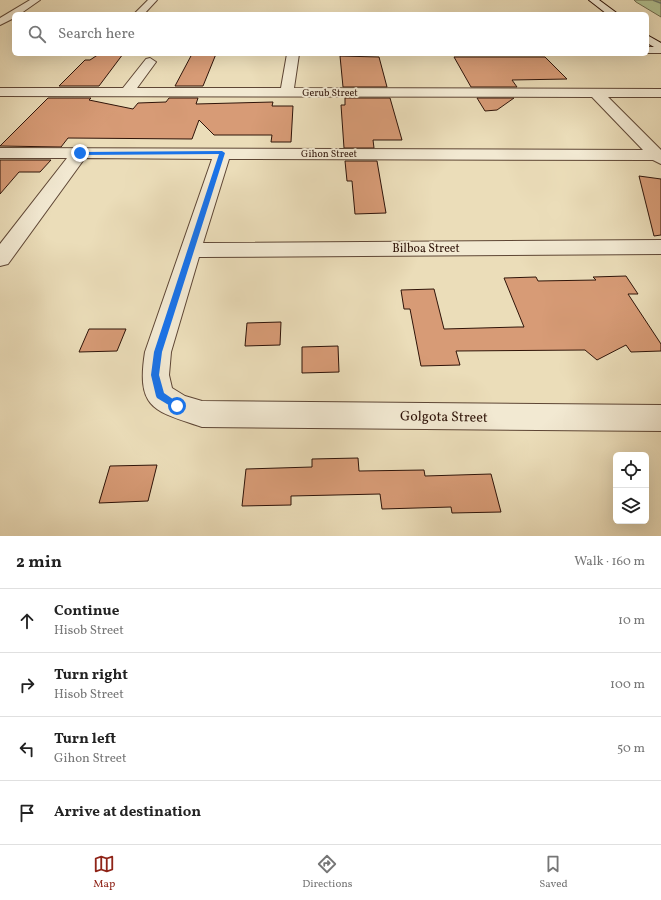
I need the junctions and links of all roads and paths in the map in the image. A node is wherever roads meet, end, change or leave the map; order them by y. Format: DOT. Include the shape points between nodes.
graph roads {
  1 [pos="36,0"];
  2 [pos="153,0"];
  3 [pos="593,0"];
  4 [pos="6,7"];
  5 [pos="24,7"];
  6 [pos="16,12"];
  7 [pos="141,12"];
  8 [pos="610,12"];
  9 [pos="12,14"];
  10 [pos="0,22"];
  11 [pos="649,40"];
  12 [pos="661,49"];
  13 [pos="649,50"];
  14 [pos="293,56"];
  15 [pos="150,62"];
  16 [pos="128,91"];
  17 [pos="287,92"];
  18 [pos="2,93"];
  19 [pos="596,93"];
  20 [pos="661,93"];
  21 [pos="0,153"];
  22 [pos="80,153"];
  23 [pos="222,153"];
  24 [pos="659,157"];
  25 [pos="661,247"];
  26 [pos="192,250"];
  27 [pos="0,259"];
  28 [pos="661,418"];
  1 -- 5 [label="street"];
  2 -- 7 [label="street"];
  3 -- 8 [label="street"];
  4 -- 5 [label="street"];
  5 -- 6 [label="street"];
  9 -- 10 [label="street"];
  11 -- 12 [label="street"];
  12 -- 13 [label="street"];
  14 -- 17 [label="street"];
  15 -- 16 [label="street"];
  16 -- 17 [label="street, Gerub Street"];
  16 -- 18 [label="street, Gerub Street"];
  17 -- 19 [label="street, Gerub Street"];
  19 -- 20 [label="street, Gerub Street"];
  19 -- 24 [label="street"];
  21 -- 22 [label="street, Gihon Street"];
  22 -- 23 [label="street, Gihon Street"];
  22 -- 27 [label="street"];
  23 -- 24 [label="street, Gihon Street"];
  23 -- 26 [label="street, Golgota Street"];
  25 -- 26 [label="street, Bilboa Street"];
  26 -- 28 [label="street, Golgota Street" via="158,352 155,375 160,396 177,406 202,414"];
}
